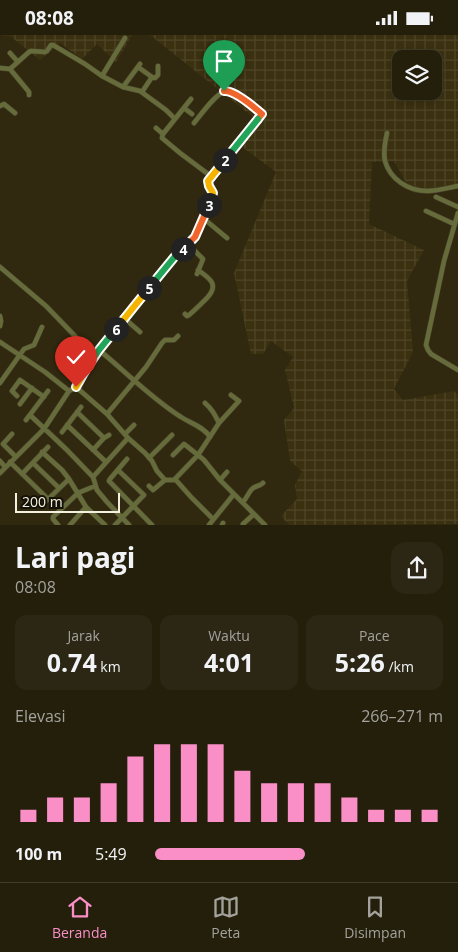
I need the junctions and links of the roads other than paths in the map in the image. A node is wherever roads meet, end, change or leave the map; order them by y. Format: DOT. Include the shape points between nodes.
graph roads {
  1 [pos="125,39"];
  2 [pos="10,53"];
  3 [pos="18,62"];
  4 [pos="158,66"];
  5 [pos="0,68"];
  6 [pos="10,69"];
  7 [pos="102,77"];
  8 [pos="152,77"];
  9 [pos="123,87"];
  10 [pos="142,92"];
  11 [pos="30,95"];
  12 [pos="191,99"];
  13 [pos="0,106"];
  14 [pos="184,108"];
  15 [pos="15,113"];
  16 [pos="192,114"];
  17 [pos="175,119"];
  18 [pos="194,123"];
  19 [pos="156,128"];
  20 [pos="386,133"];
  21 [pos="163,134"];
  22 [pos="212,177"];
  23 [pos="458,186"];
  24 [pos="436,197"];
  25 [pos="458,207"];
  26 [pos="426,211"];
  27 [pos="457,217"];
  28 [pos="203,218"];
  29 [pos="454,225"];
  30 [pos="227,238"];
  31 [pos="189,245"];
  32 [pos="0,267"];
  33 [pos="185,314"];
  34 [pos="0,316"];
  35 [pos="124,318"];
  36 [pos="0,325"];
  37 [pos="42,327"];
  38 [pos="140,332"];
  39 [pos="178,337"];
  40 [pos="0,342"];
  41 [pos="99,350"];
  42 [pos="20,356"];
  43 [pos="93,358"];
  44 [pos="458,370"];
  45 [pos="135,381"];
  46 [pos="0,383"];
  47 [pos="76,387"];
  48 [pos="32,388"];
  49 [pos="48,391"];
  50 [pos="69,391"];
  51 [pos="17,395"];
  52 [pos="231,395"];
  53 [pos="44,397"];
  54 [pos="205,403"];
  55 [pos="20,404"];
  56 [pos="81,407"];
  57 [pos="77,412"];
  58 [pos="107,414"];
  59 [pos="30,415"];
  60 [pos="26,420"];
  61 [pos="219,423"];
  62 [pos="67,425"];
  63 [pos="134,425"];
  64 [pos="44,429"];
  65 [pos="62,431"];
  66 [pos="12,434"];
  67 [pos="172,435"];
  68 [pos="127,436"];
  69 [pos="210,437"];
  70 [pos="48,447"];
  71 [pos="93,450"];
  72 [pos="42,452"];
  73 [pos="173,455"];
  74 [pos="198,455"];
  75 [pos="16,457"];
  76 [pos="149,458"];
  77 [pos="127,459"];
  78 [pos="0,461"];
  79 [pos="10,462"];
  80 [pos="106,462"];
  81 [pos="33,463"];
  82 [pos="6,467"];
  83 [pos="118,470"];
  84 [pos="227,472"];
  85 [pos="0,473"];
  86 [pos="22,473"];
  87 [pos="93,477"];
  88 [pos="69,479"];
  89 [pos="175,479"];
  90 [pos="165,480"];
  91 [pos="220,480"];
  92 [pos="263,483"];
  93 [pos="95,486"];
  94 [pos="149,486"];
  95 [pos="59,488"];
  96 [pos="78,493"];
  97 [pos="234,494"];
  98 [pos="48,499"];
  99 [pos="243,502"];
  100 [pos="42,505"];
  101 [pos="134,505"];
  102 [pos="86,507"];
  103 [pos="254,514"];
  104 [pos="122,518"];
  105 [pos="99,519"];
  106 [pos="213,519"];
  107 [pos="243,524"];
  108 [pos="58,525"];
  109 [pos="70,525"];
  110 [pos="94,525"];
  111 [pos="105,525"];
  112 [pos="115,525"];
  113 [pos="129,525"];
  114 [pos="152,525"];
  115 [pos="208,525"];
  116 [pos="265,525"];
  1 -- 7 [label="street"];
  2 -- 3 [label="street"];
  3 -- 6 [label="street"];
  3 -- 7 [label="street" via="31,51 47,51 52,45 85,63"];
  4 -- 8 [label="street" via="158,75"];
  5 -- 6 [label="street"];
  6 -- 11 [label="street"];
  7 -- 9 [label="street"];
  8 -- 9 [label="street" via="139,65"];
  8 -- 10 [label="street"];
  9 -- 10 [label="street"];
  10 -- 17 [label="street"];
  12 -- 14 [label="street"];
  13 -- 15 [label="street" via="4,104"];
  14 -- 16 [label="street"];
  14 -- 17 [label="street"];
  17 -- 21 [label="street"];
  18 -- 22 [label="street" via="226,90 262,114"];
  19 -- 21 [label="street"];
  20 -- 23 [label="street" via="385,160 402,184 427,191"];
  21 -- 22 [label="street" via="162,138"];
  22 -- 28 [label="street" via="208,183 212,195"];
  24 -- 25 [label="street"];
  26 -- 29 [label="street"];
  27 -- 29 [label="street"];
  28 -- 30 [label="street"];
  28 -- 31 [label="street"];
  29 -- 44 [label="street" via="426,345 431,354"];
  31 -- 33 [label="street" via="204,259 198,272 209,279 213,291 200,306 189,315"];
  31 -- 35 [label="street" via="176,255"];
  32 -- 43 [label="street" via="46,306"];
  34 -- 36 [label="street"];
  35 -- 38 [label="street"];
  35 -- 41 [label="street"];
  37 -- 42 [label="street" via="34,345 24,349"];
  39 -- 45 [label="street" via="162,343"];
  40 -- 42 [label="street"];
  41 -- 43 [label="street"];
  41 -- 45 [label="street"];
  42 -- 46 [label="street"];
  42 -- 50 [label="street"];
  43 -- 47 [label="street"];
  45 -- 58 [label="street"];
  45 -- 69 [label="street"];
  47 -- 50 [label="street"];
  47 -- 58 [label="street"];
  48 -- 51 [label="street" via="20,380 12,391"];
  48 -- 53 [label="street"];
  48 -- 55 [label="street"];
  49 -- 53 [label="street"];
  50 -- 64 [label="street"];
  52 -- 61 [label="street" via="239,401"];
  53 -- 59 [label="street"];
  54 -- 61 [label="street" via="212,408"];
  56 -- 57 [label="street"];
  57 -- 62 [label="street"];
  57 -- 71 [label="street" via="106,436"];
  58 -- 68 [label="street"];
  59 -- 60 [label="street"];
  59 -- 64 [label="street"];
  61 -- 69 [label="street"];
  62 -- 65 [label="street"];
  62 -- 71 [label="street"];
  63 -- 68 [label="street"];
  64 -- 75 [label="street"];
  64 -- 87 [label="street"];
  66 -- 75 [label="street" via="3,444"];
  67 -- 76 [label="street"];
  68 -- 76 [label="street"];
  68 -- 80 [label="street"];
  69 -- 74 [label="street"];
  70 -- 72 [label="street"];
  71 -- 80 [label="street"];
  72 -- 81 [label="street"];
  72 -- 88 [label="street"];
  73 -- 74 [label="street" via="184,444"];
  74 -- 89 [label="street"];
  74 -- 91 [label="street"];
  75 -- 79 [label="street"];
  76 -- 90 [label="street"];
  77 -- 83 [label="street"];
  78 -- 82 [label="street"];
  79 -- 82 [label="street"];
  79 -- 86 [label="street"];
  80 -- 87 [label="street"];
  81 -- 86 [label="street"];
  81 -- 95 [label="street"];
  82 -- 85 [label="street"];
  83 -- 101 [label="street" via="109,481"];
  83 -- 101 [label="street" via="144,494"];
  84 -- 91 [label="street"];
  86 -- 98 [label="street"];
  87 -- 93 [label="street"];
  88 -- 95 [label="street"];
  88 -- 96 [label="street"];
  89 -- 90 [label="street"];
  89 -- 106 [label="street"];
  90 -- 94 [label="street" via="154,490"];
  91 -- 97 [label="street"];
  92 -- 99 [label="street" via="253,488"];
  93 -- 96 [label="street"];
  93 -- 104 [label="street" via="106,503"];
  95 -- 98 [label="street"];
  96 -- 102 [label="street"];
  96 -- 108 [label="street" via="51,517"];
  97 -- 99 [label="street"];
  97 -- 106 [label="street"];
  98 -- 100 [label="street"];
  99 -- 103 [label="street"];
  101 -- 104 [label="street"];
  101 -- 114 [label="street"];
  102 -- 105 [label="street"];
  102 -- 109 [label="street"];
  103 -- 107 [label="street"];
  103 -- 116 [label="street"];
  104 -- 112 [label="street"];
  104 -- 113 [label="street"];
  105 -- 110 [label="street"];
  105 -- 111 [label="street"];
  106 -- 115 [label="street"];
}
